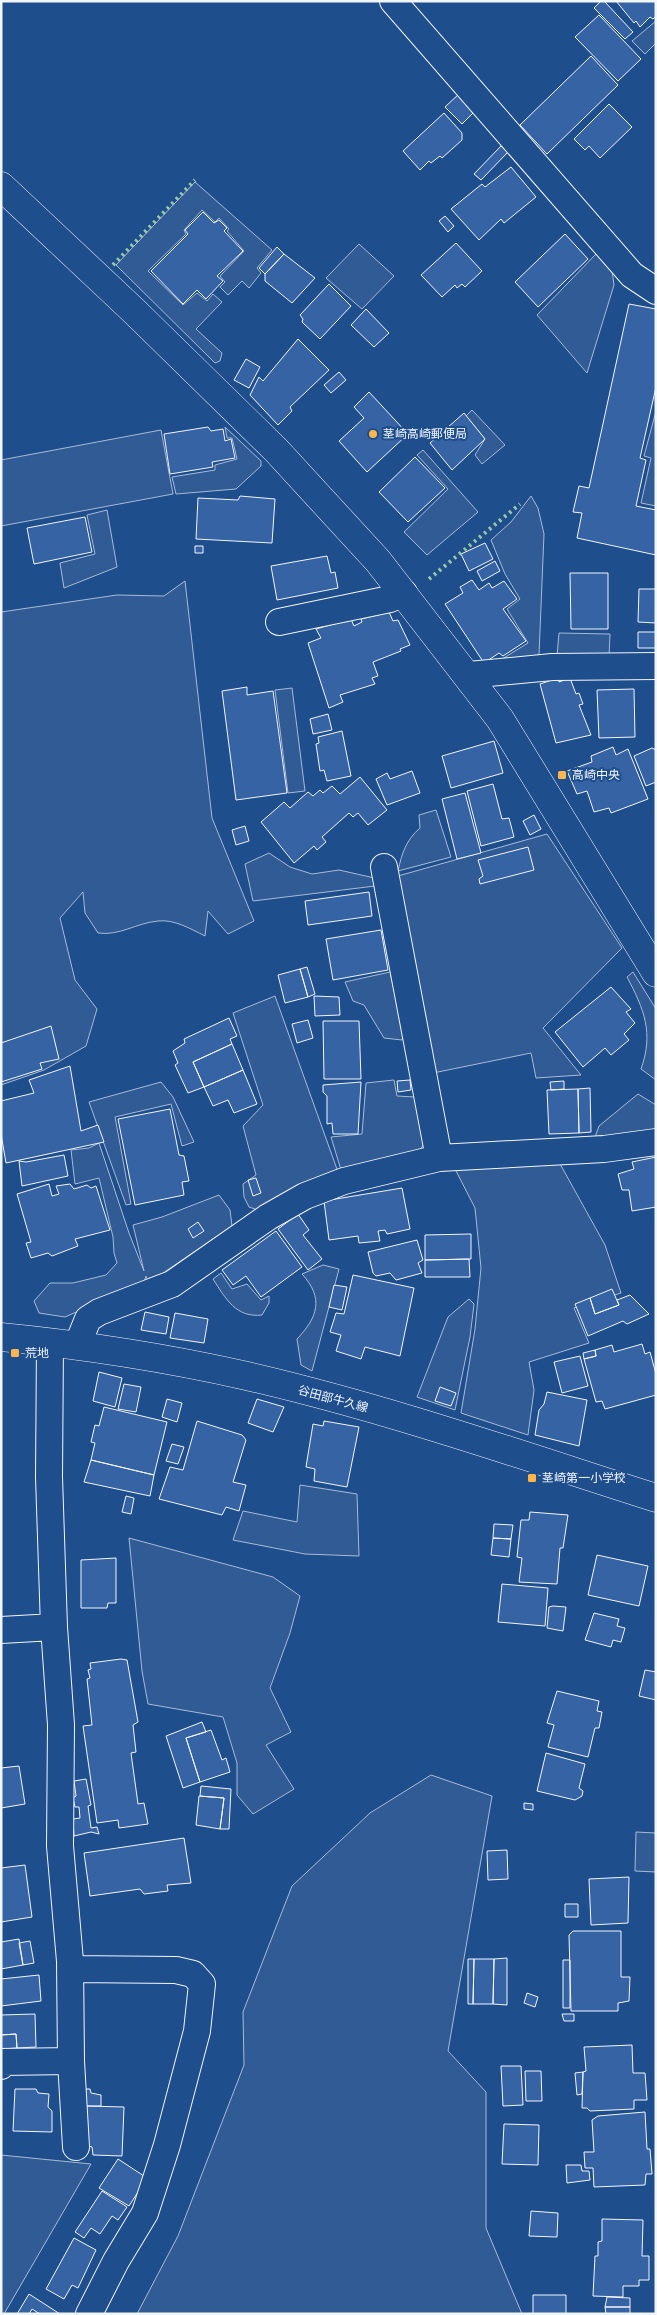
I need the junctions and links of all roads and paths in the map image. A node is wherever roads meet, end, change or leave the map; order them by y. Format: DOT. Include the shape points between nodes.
graph roads {
  1 [pos="392,1"];
  2 [pos="1,186"];
  3 [pos="656,291"];
  4 [pos="404,593"];
  5 [pos="279,622"];
  6 [pos="656,666"];
  7 [pos="469,676"];
  8 [pos="384,867"];
  9 [pos="656,973"];
  10 [pos="656,1142"];
  11 [pos="439,1158"];
  12 [pos="1,1337"];
  13 [pos="50,1342"];
  14 [pos="77,1346"];
  15 [pos="656,1498"];
  16 [pos="54,1626"];
  17 [pos="1,1630"];
  18 [pos="71,1969"];
  19 [pos="71,2061"];
  20 [pos="1,2066"];
  21 [pos="76,2147"];
  22 [pos="89,2314"];
  1 -- 3 [label="street" via="632,276"];
  2 -- 4 [label="street" via="276,450"];
  4 -- 5 [label="street" via="390,599"];
  4 -- 7 [label="street"];
  6 -- 7 [label="street" via="552,667"];
  7 -- 9 [label="street" via="528,761"];
  8 -- 11 [label="street"];
  10 -- 11 [label="street" via="604,1149"];
  11 -- 14 [label="street" via="344,1182 305,1196 233,1240 172,1284 88,1319"];
  12 -- 13 [label="street, 谷田部牛久線"];
  13 -- 14 [label="street, 谷田部牛久線"];
  13 -- 16 [label="street" via="49,1478"];
  14 -- 15 [label="street, 谷田部牛久線" via="269,1381 477,1441"];
  16 -- 17 [label="street"];
  16 -- 18 [label="street" via="61,1725 60,1846"];
  18 -- 19 [label="street"];
  18 -- 22 [label="street" via="176,1970 193,1974 202,1984 197,2031 167,2145 144,2214"];
  19 -- 20 [label="street" via="1,2062"];
  19 -- 21 [label="street"];
}
